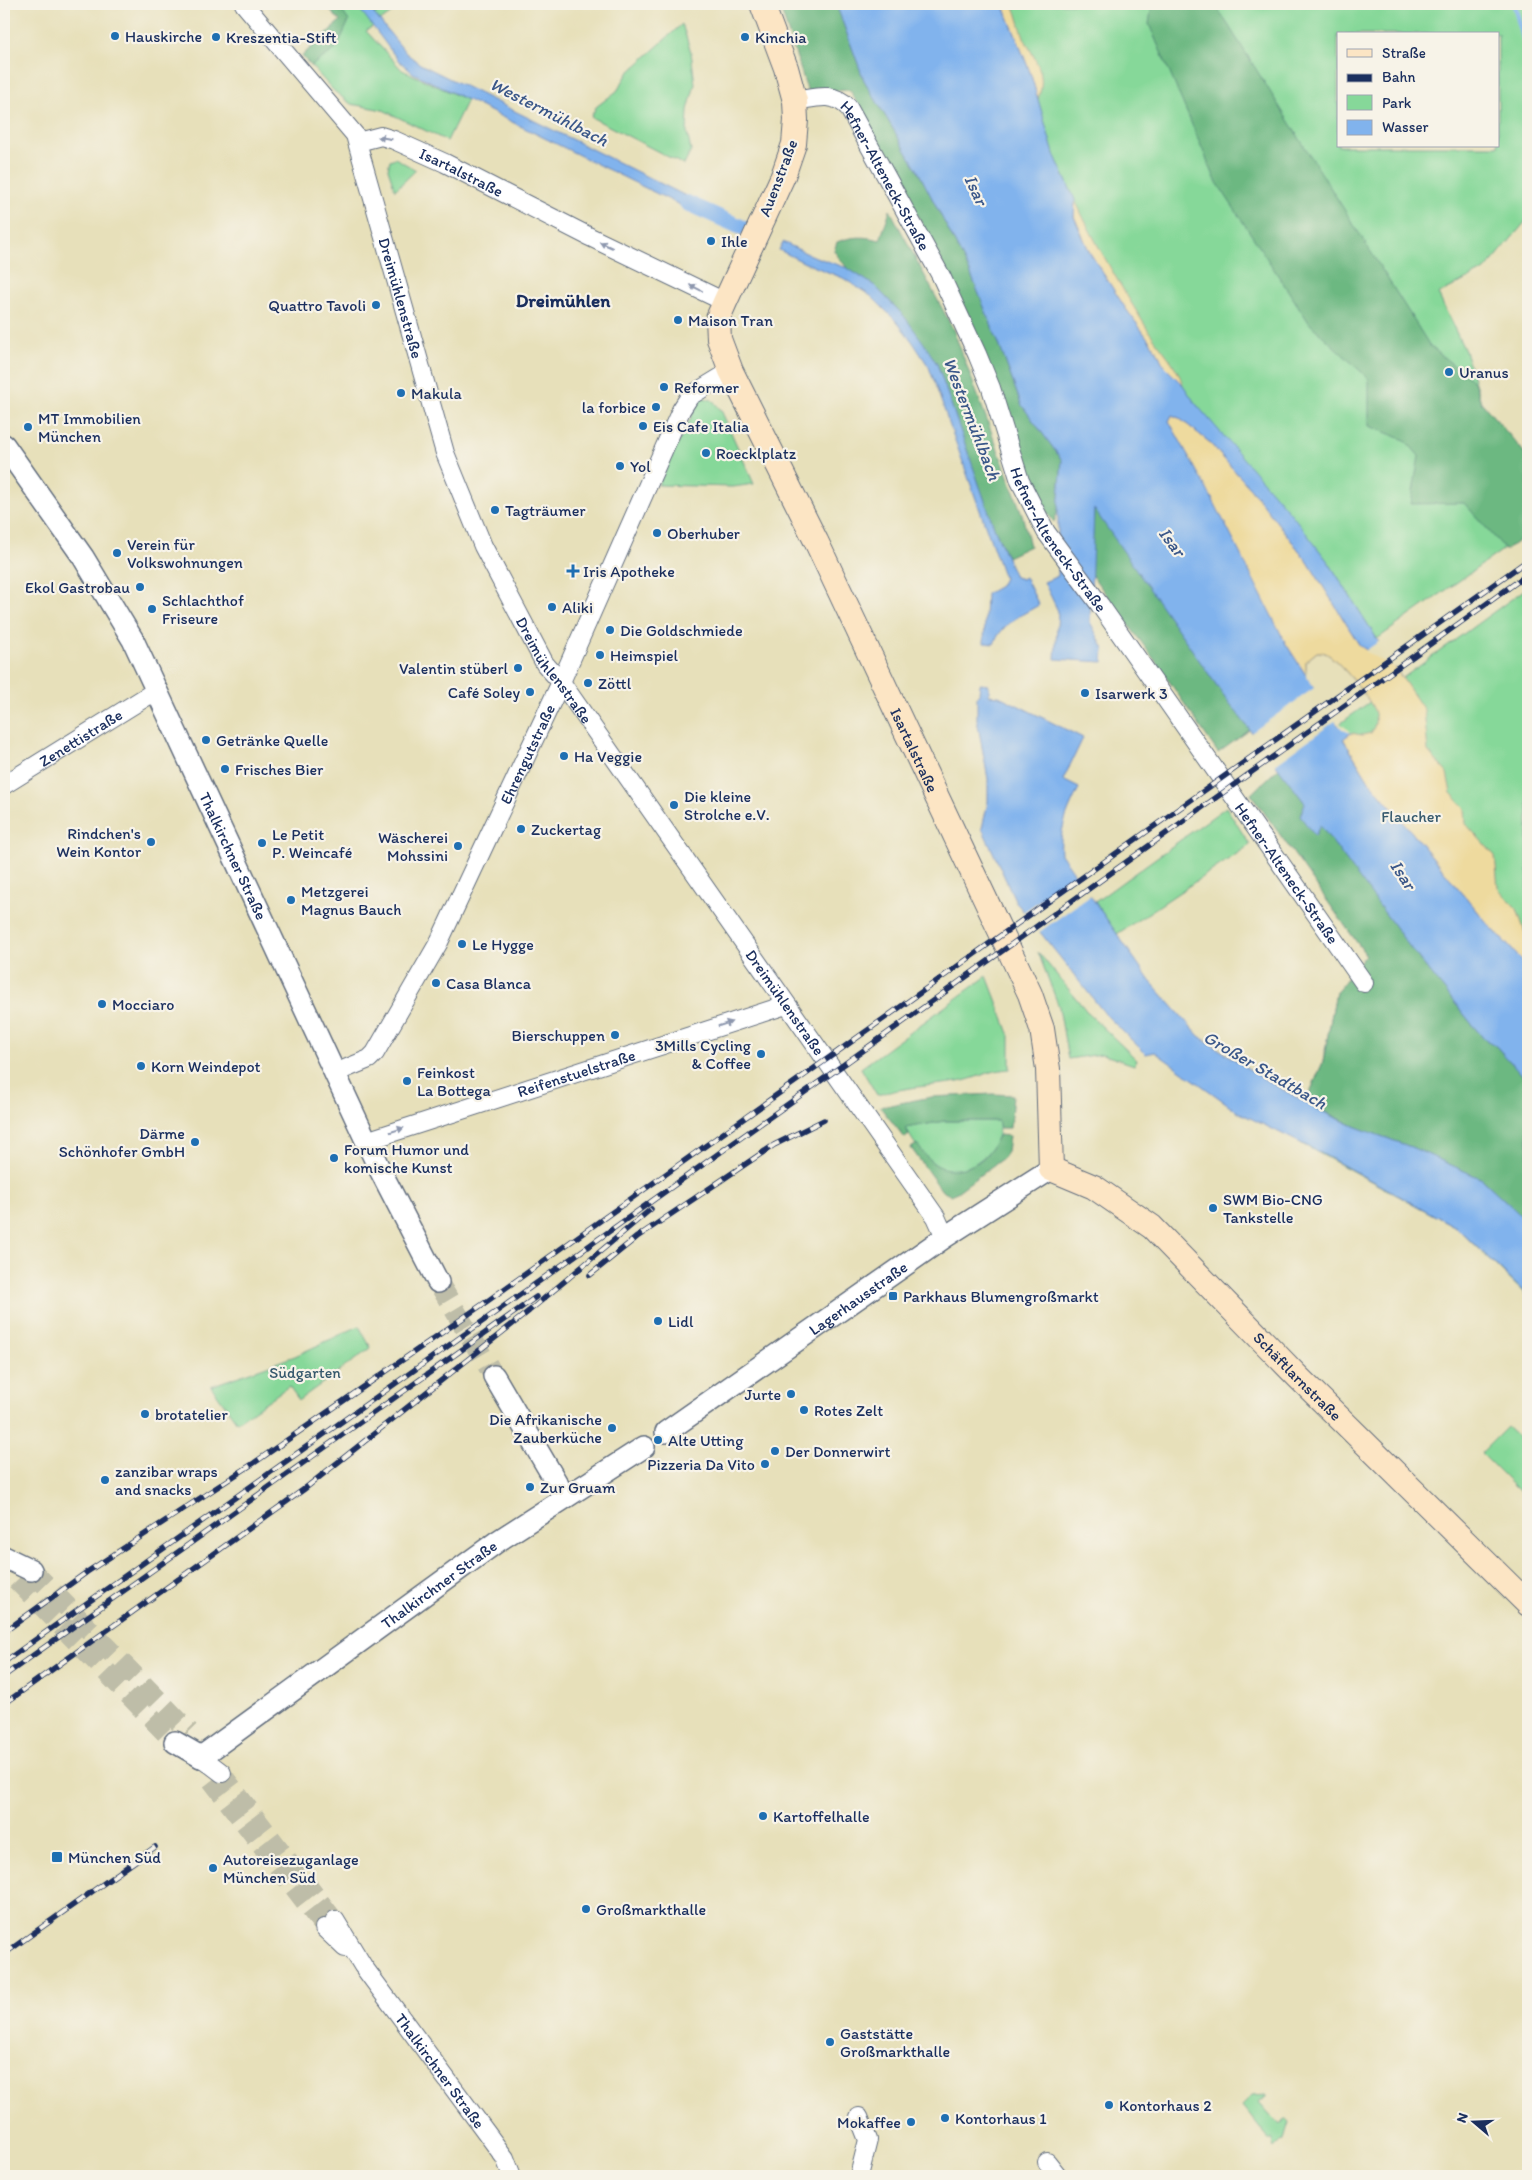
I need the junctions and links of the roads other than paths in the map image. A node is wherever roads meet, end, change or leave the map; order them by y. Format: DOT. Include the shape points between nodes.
graph roads {
  1 [pos="244,4"];
  2 [pos="762,4"];
  3 [pos="795,101"];
  4 [pos="358,142"];
  5 [pos="725,302"];
  6 [pos="721,348"];
  7 [pos="731,371"];
  8 [pos="4,445"];
  9 [pos="561,682"];
  10 [pos="156,690"];
  11 [pos="4,784"];
  12 [pos="1364,983"];
  13 [pos="786,1005"];
  14 [pos="335,1073"];
  15 [pos="366,1141"];
  16 [pos="1051,1169"];
  17 [pos="945,1237"];
  18 [pos="438,1282"];
  19 [pos="494,1376"];
  20 [pos="666,1432"];
  21 [pos="644,1447"];
  22 [pos="565,1497"];
  23 [pos="4,1557"];
  24 [pos="17,1573"];
  25 [pos="1528,1604"];
  26 [pos="182,1737"];
  27 [pos="201,1757"];
  28 [pos="216,1777"];
  29 [pos="330,1924"];
  30 [pos="859,2117"];
  31 [pos="1047,2162"];
  32 [pos="512,2176"];
  33 [pos="859,2176"];
  34 [pos="1058,2176"];
  1 -- 4 [label="street" via="352,129"];
  2 -- 3 [label="main road, Auenstraße"];
  3 -- 5 [label="main road, Auenstraße" via="794,144 783,176"];
  3 -- 12 [label="street, Hefner-Alteneck-Straße" via="829,97 840,99 848,107 941,276 991,388 1020,480 1054,542"];
  5 -- 4 [label="street, Isartalstraße, one-way" via="394,140 381,136"];
  4 -- 9 [label="street, Dreimühlenstraße" via="445,454 483,546 545,664"];
  5 -- 6 [label="main road, Auenstraße" via="718,318"];
  6 -- 7 [label="main road, Isartalstraße"];
  7 -- 9 [label="street, Ehrengutstraße" via="690,396 681,410"];
  7 -- 16 [label="main road, Isartalstraße" via="816,541 1030,994 1042,1029 1048,1069"];
  8 -- 10 [label="street, Thalkirchner Straße" via="83,557 133,640"];
  9 -- 13 [label="street, Dreimühlenstraße"];
  9 -- 14 [label="street, Ehrengutstraße" via="439,942 396,1020 372,1057"];
  10 -- 11 [label="street, Zenettistraße"];
  10 -- 14 [label="street, Thalkirchner Straße"];
  15 -- 13 [label="street, Reifenstuelstraße, one-way"];
  13 -- 17 [label="street, Dreimühlenstraße" via="936,1217"];
  14 -- 15 [label="street, Thalkirchner Straße"];
  15 -- 18 [label="street, Thalkirchner Straße"];
  16 -- 17 [label="street, Lagerhausstraße"];
  16 -- 25 [label="main road, Schäftlarnstraße" via="1094,1187 1152,1227 1298,1377"];
  17 -- 20 [label="street, Lagerhausstraße"];
  19 -- 22 [label="street"];
  21 -- 22 [label="street"];
  22 -- 27 [label="street, Thalkirchner Straße" via="479,1555"];
  23 -- 24 [label="street"];
  26 -- 27 [label="street"];
  27 -- 28 [label="street"];
  29 -- 32 [label="street, Thalkirchner Straße" via="495,2143"];
  30 -- 33 [label="street" via="868,2140"];
  31 -- 34 [label="street"];
}
